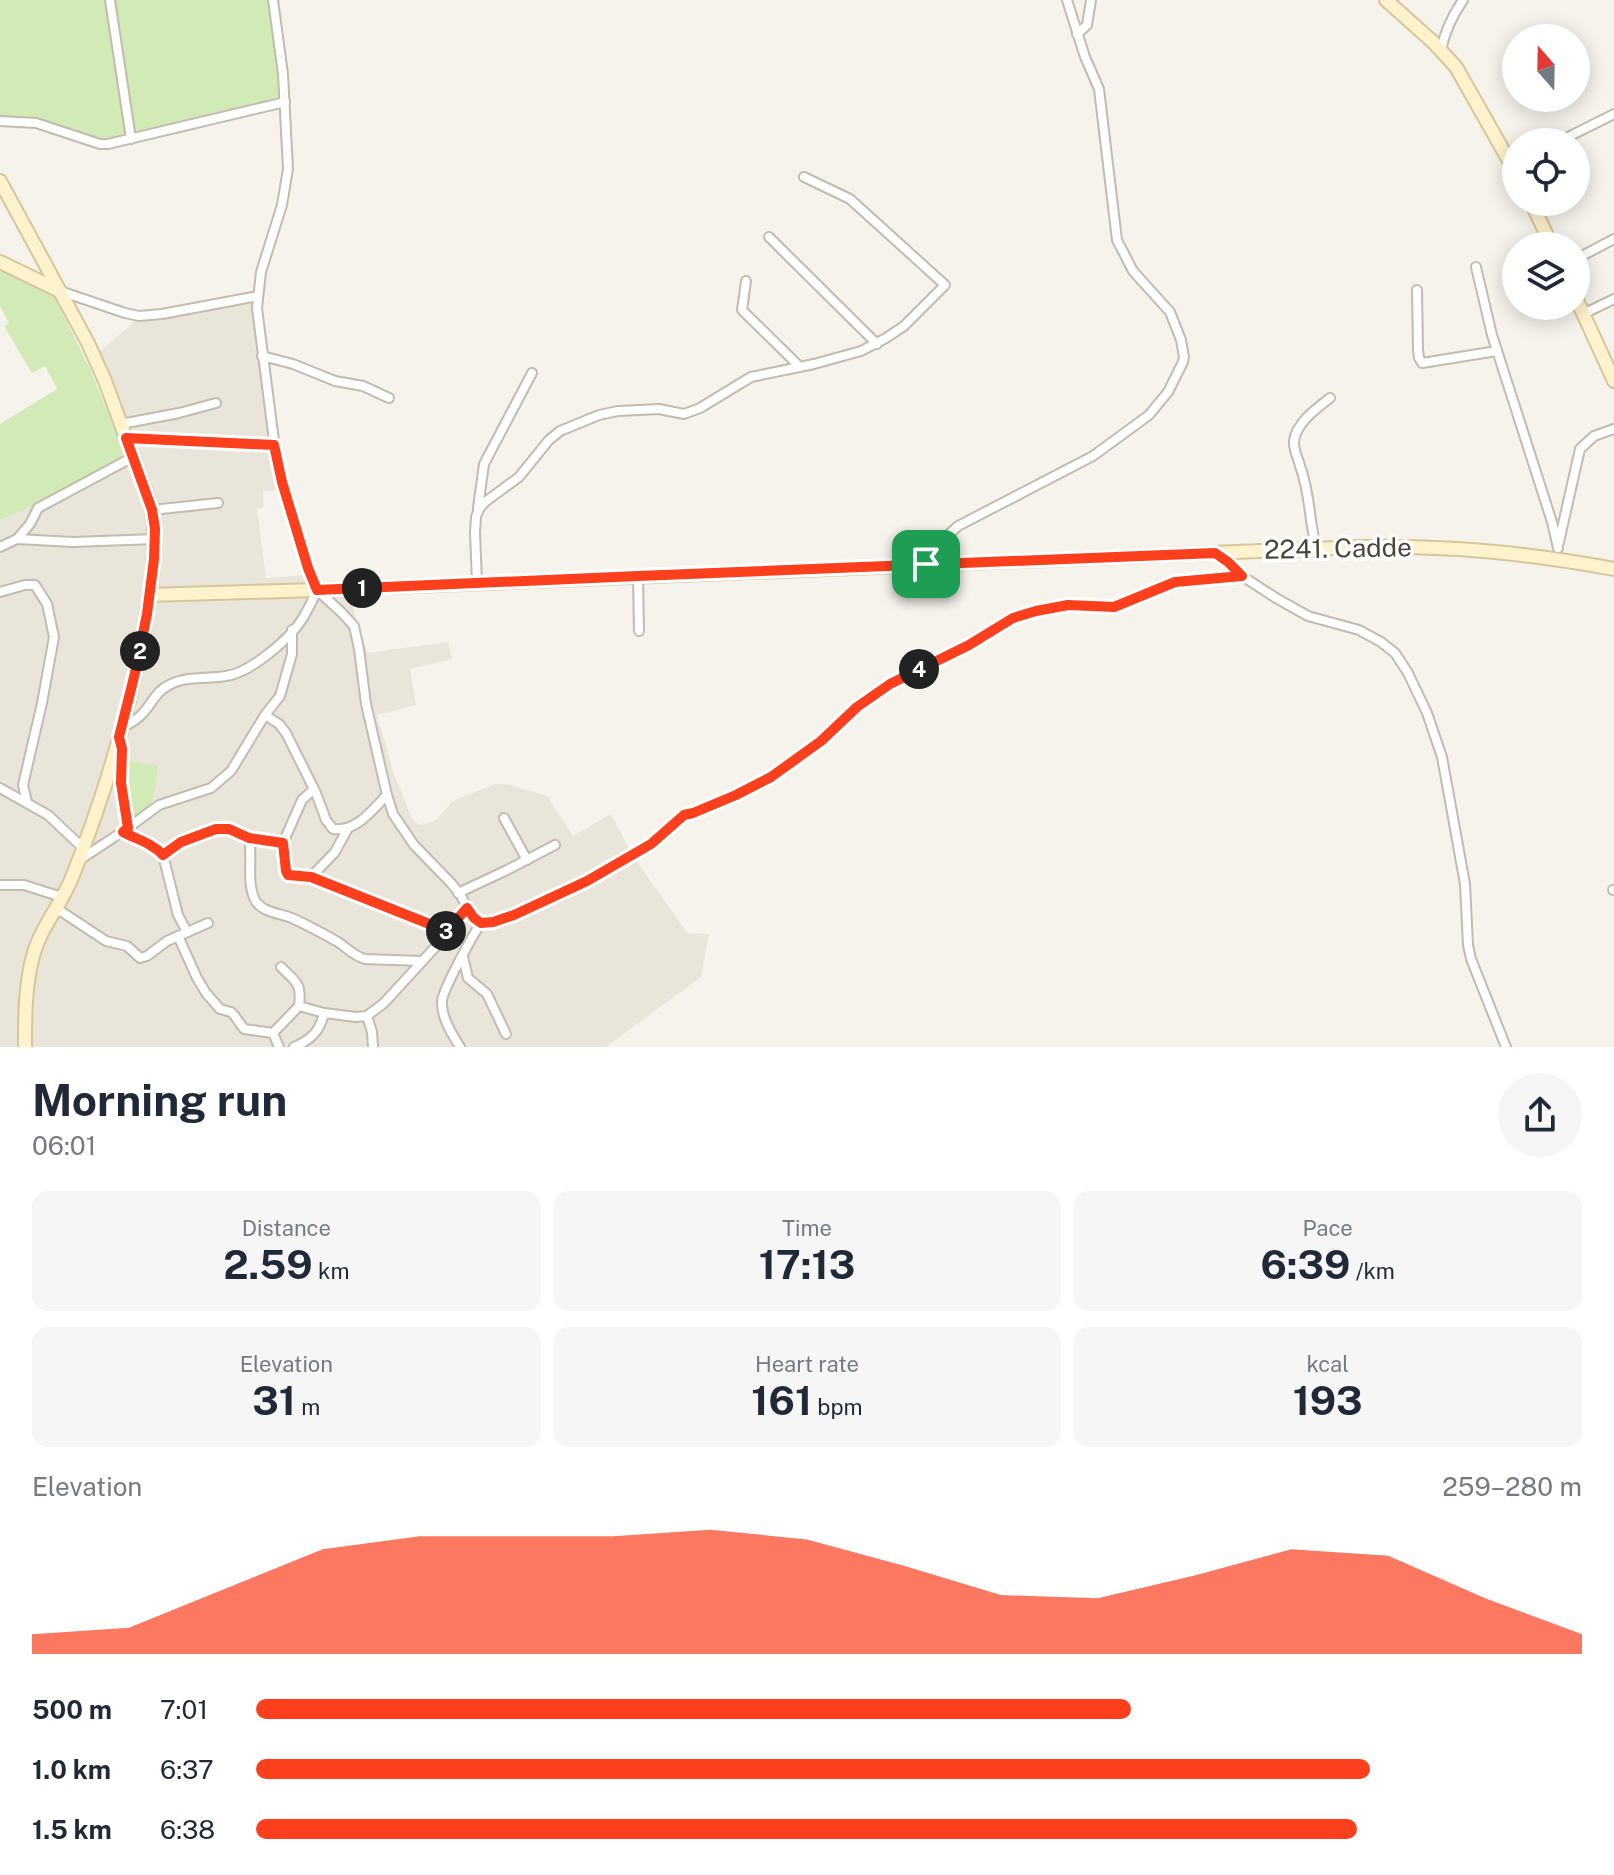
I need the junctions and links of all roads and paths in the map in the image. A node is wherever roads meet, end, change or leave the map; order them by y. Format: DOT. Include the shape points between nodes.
graph roads {
  1 [pos="110,0"];
  2 [pos="273,0"];
  3 [pos="1067,0"];
  4 [pos="1091,0"];
  5 [pos="1386,0"];
  6 [pos="1463,0"];
  7 [pos="1077,34"];
  8 [pos="1441,50"];
  9 [pos="285,102"];
  10 [pos="1614,114"];
  11 [pos="0,121"];
  12 [pos="1586,128"];
  13 [pos="131,139"];
  14 [pos="1502,145"];
  15 [pos="804,177"];
  16 [pos="0,181"];
  17 [pos="769,237"];
  18 [pos="1614,239"];
  19 [pos="1590,252"];
  20 [pos="0,262"];
  21 [pos="1476,267"];
  22 [pos="746,281"];
  23 [pos="1417,290"];
  24 [pos="60,291"];
  25 [pos="258,296"];
  26 [pos="1614,299"];
  27 [pos="1590,311"];
  28 [pos="1586,320"];
  29 [pos="877,344"];
  30 [pos="1497,351"];
  31 [pos="262,356"];
  32 [pos="1610,364"];
  33 [pos="800,367"];
  34 [pos="532,373"];
  35 [pos="1614,381"];
  36 [pos="389,398"];
  37 [pos="1330,398"];
  38 [pos="216,403"];
  39 [pos="121,424"];
  40 [pos="1614,429"];
  41 [pos="126,438"];
  42 [pos="274,445"];
  43 [pos="133,457"];
  44 [pos="218,503"];
  45 [pos="152,510"];
  46 [pos="477,514"];
  47 [pos="17,539"];
  48 [pos="155,539"];
  49 [pos="0,547"];
  50 [pos="1316,547"];
  51 [pos="1215,553"];
  52 [pos="1557,553"];
  53 [pos="926,564"];
  54 [pos="1614,569"];
  55 [pos="638,576"];
  56 [pos="1242,576"];
  57 [pos="477,583"];
  58 [pos="317,590"];
  59 [pos="0,592"];
  60 [pos="149,595"];
  61 [pos="292,630"];
  62 [pos="639,631"];
  63 [pos="265,715"];
  64 [pos="120,732"];
  65 [pos="0,788"];
  66 [pos="314,789"];
  67 [pos="387,795"];
  68 [pos="27,802"];
  69 [pos="504,818"];
  70 [pos="348,828"];
  71 [pos="125,830"];
  72 [pos="249,838"];
  73 [pos="283,843"];
  74 [pos="555,845"];
  75 [pos="83,848"];
  76 [pos="163,855"];
  77 [pos="527,860"];
  78 [pos="78,861"];
  79 [pos="311,877"];
  80 [pos="0,885"];
  81 [pos="458,893"];
  82 [pos="59,902"];
  83 [pos="467,908"];
  84 [pos="208,923"];
  85 [pos="481,923"];
  86 [pos="447,931"];
  87 [pos="182,934"];
  88 [pos="463,957"];
  89 [pos="421,961"];
  90 [pos="281,967"];
  91 [pos="299,1006"];
  92 [pos="324,1013"];
  93 [pos="367,1016"];
  94 [pos="273,1033"];
  95 [pos="506,1034"];
  96 [pos="313,1042"];
  97 [pos="25,1047"];
  98 [pos="279,1047"];
  99 [pos="294,1047"];
  100 [pos="373,1047"];
  101 [pos="460,1047"];
  102 [pos="1506,1047"];
  1 -- 13 [label="street"];
  2 -- 9 [label="street"];
  3 -- 7 [label="street"];
  4 -- 7 [label="street" via="1087,25"];
  5 -- 8 [label="street"];
  6 -- 8 [label="street"];
  7 -- 53 [label="street" via="1099,89 1117,240 1133,271 1170,312 1183,362 1149,415 1093,456 958,526"];
  8 -- 14 [label="street"];
  9 -- 13 [label="street"];
  9 -- 25 [label="street" via="286,188"];
  10 -- 12 [label="street"];
  11 -- 13 [label="street" via="36,123 100,144"];
  15 -- 29 [label="street" via="850,199 945,285 904,326"];
  16 -- 24 [label="street"];
  17 -- 29 [label="street"];
  18 -- 19 [label="street"];
  20 -- 24 [label="street"];
  21 -- 30 [label="street"];
  22 -- 33 [label="street" via="742,310"];
  23 -- 30 [label="street" via="1422,363"];
  24 -- 25 [label="street" via="139,316"];
  24 -- 39 [label="street"];
  25 -- 31 [label="street"];
  26 -- 27 [label="street"];
  28 -- 32 [label="street"];
  29 -- 33 [label="street"];
  30 -- 52 [label="street" via="1552,522"];
  31 -- 36 [label="street"];
  31 -- 42 [label="street"];
  32 -- 35 [label="street"];
  33 -- 46 [label="street" via="751,377 684,414 618,411 567,427 554,434 525,471"];
  34 -- 46 [label="street" via="484,464"];
  37 -- 50 [label="street" via="1307,418 1294,440"];
  38 -- 39 [label="street"];
  39 -- 41 [label="street"];
  40 -- 52 [label="street" via="1594,436 1580,449"];
  41 -- 42 [label="street"];
  41 -- 43 [label="street"];
  42 -- 58 [label="street"];
  43 -- 45 [label="street"];
  43 -- 47 [label="street" via="38,508"];
  44 -- 45 [label="street"];
  45 -- 48 [label="street"];
  46 -- 57 [label="street"];
  47 -- 48 [label="street"];
  47 -- 49 [label="street"];
  48 -- 60 [label="street"];
  50 -- 51 [label="street, 2241. Cadde"];
  50 -- 52 [label="street, 2241. Cadde"];
  51 -- 53 [label="street, 2241. Cadde"];
  51 -- 56 [label="street"];
  52 -- 54 [label="street, 2241. Cadde"];
  53 -- 55 [label="street, 2241. Cadde"];
  55 -- 57 [label="street, 2241. Cadde"];
  55 -- 62 [label="street"];
  56 -- 85 [label="street" via="1175,582 1114,607 1068,605 1013,618 890,684 771,777 684,815 651,844 587,881 514,915"];
  56 -- 102 [label="street" via="1308,616 1381,642 1408,673 1442,757 1465,884 1471,959"];
  57 -- 58 [label="street, 2241. Cadde"];
  58 -- 60 [label="street, 2241. Cadde"];
  58 -- 61 [label="street"];
  58 -- 67 [label="street" via="354,626"];
  59 -- 68 [label="street" via="35,585 47,604 54,637 23,785"];
  60 -- 64 [label="street"];
  61 -- 63 [label="street" via="286,678"];
  61 -- 64 [label="street" via="239,674 168,685"];
  63 -- 66 [label="street" via="286,733"];
  63 -- 71 [label="street" via="218,784 159,805"];
  64 -- 71 [label="street"];
  64 -- 75 [label="street"];
  65 -- 68 [label="street"];
  66 -- 70 [label="street" via="329,825"];
  66 -- 73 [label="street" via="302,800"];
  67 -- 70 [label="street"];
  67 -- 81 [label="street" via="414,845"];
  68 -- 75 [label="street"];
  69 -- 77 [label="street"];
  70 -- 79 [label="street" via="335,852"];
  71 -- 76 [label="street"];
  71 -- 78 [label="street"];
  72 -- 73 [label="street"];
  72 -- 76 [label="street" via="216,829"];
  72 -- 89 [label="street" via="251,883 260,907 292,918 358,957"];
  73 -- 79 [label="street" via="287,874"];
  74 -- 77 [label="street"];
  75 -- 78 [label="street"];
  76 -- 87 [label="street"];
  77 -- 81 [label="street"];
  78 -- 82 [label="street"];
  79 -- 86 [label="street"];
  80 -- 82 [label="street" via="24,885"];
  81 -- 83 [label="street"];
  82 -- 87 [label="street" via="106,941 127,946 140,958"];
  82 -- 97 [label="street" via="31,961"];
  83 -- 85 [label="street"];
  83 -- 86 [label="street"];
  84 -- 87 [label="street"];
  85 -- 88 [label="street"];
  86 -- 89 [label="street"];
  87 -- 94 [label="street" via="197,978 220,1009 231,1012 244,1029"];
  88 -- 95 [label="street" via="468,978 487,994"];
  88 -- 101 [label="street" via="442,1004"];
  89 -- 93 [label="street"];
  90 -- 91 [label="street" via="300,987"];
  91 -- 92 [label="street"];
  91 -- 94 [label="street"];
  92 -- 93 [label="street"];
  92 -- 96 [label="street"];
  93 -- 100 [label="street"];
  94 -- 98 [label="street"];
  96 -- 99 [label="street"];
}
